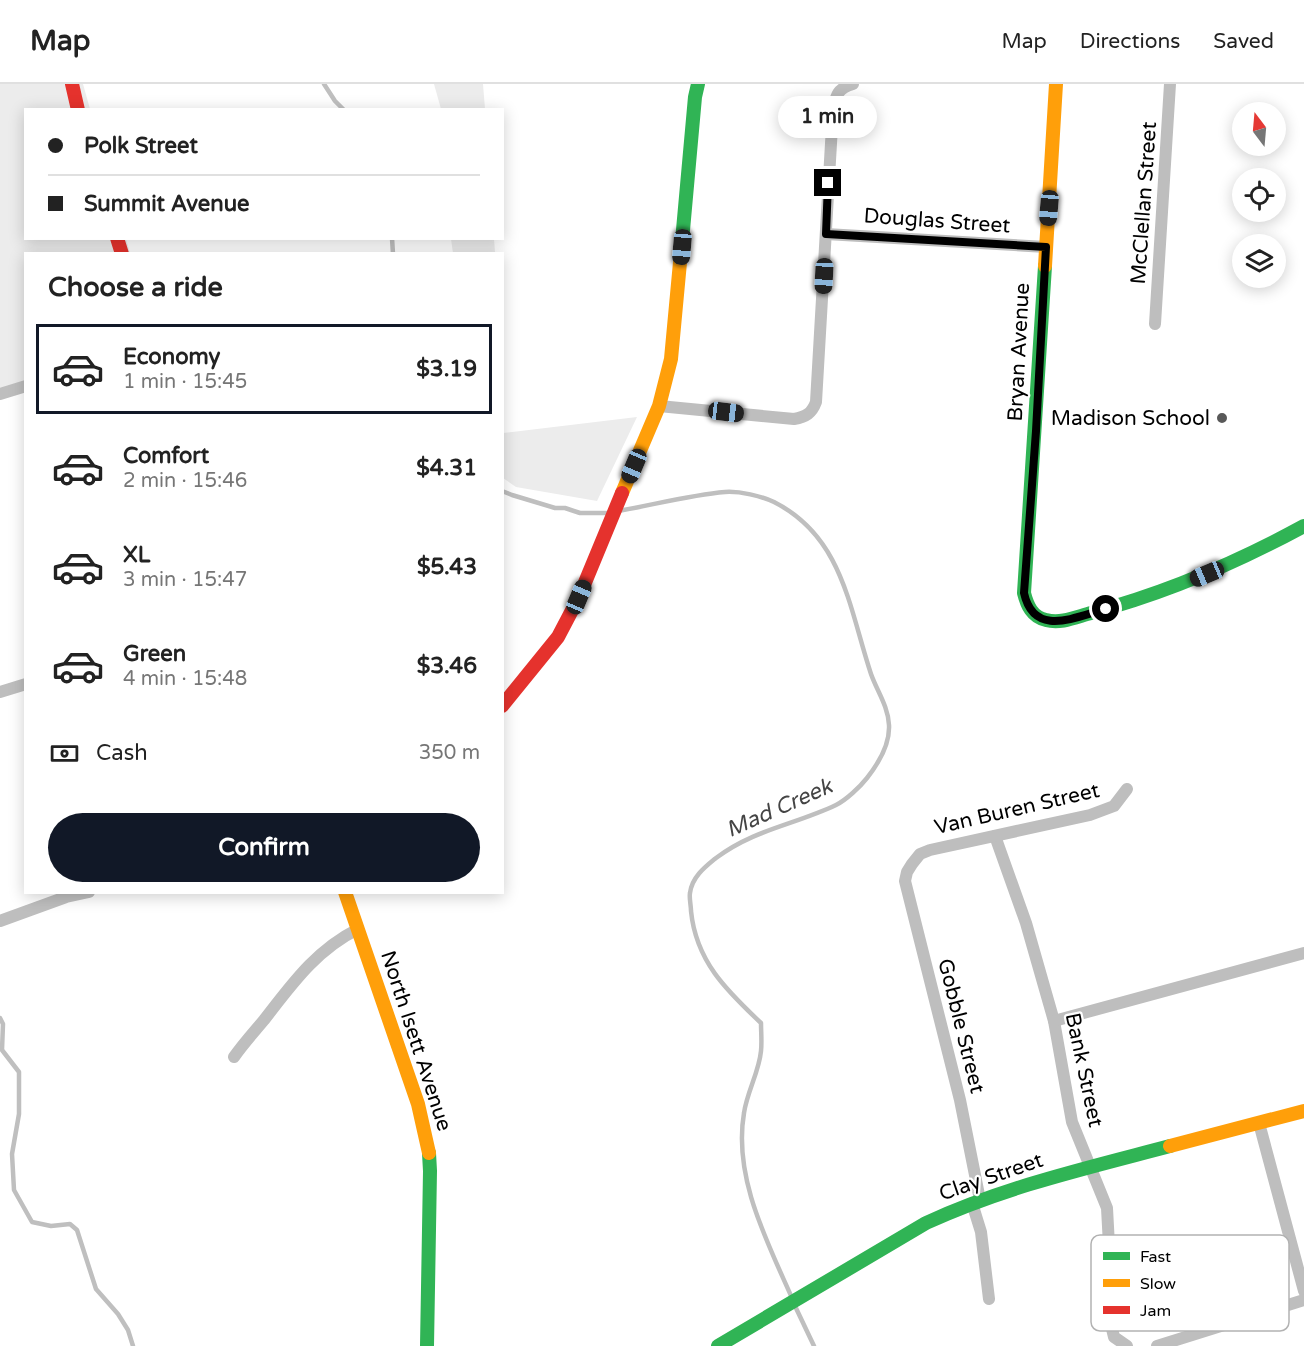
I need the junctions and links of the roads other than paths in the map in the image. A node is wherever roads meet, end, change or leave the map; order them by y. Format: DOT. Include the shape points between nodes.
graph roads {
  1 [pos="72,84"];
  2 [pos="698,84"];
  3 [pos="853,84"];
  4 [pos="1056,84"];
  5 [pos="1170,84"];
  6 [pos="78,108"];
  7 [pos="826,234"];
  8 [pos="1046,247"];
  9 [pos="1155,324"];
  10 [pos="24,387"];
  11 [pos="0,394"];
  12 [pos="659,406"];
  13 [pos="1304,526"];
  14 [pos="24,685"];
  15 [pos="0,692"];
  16 [pos="504,704"];
  17 [pos="1127,789"];
  18 [pos="995,836"];
  19 [pos="912,864"];
  20 [pos="80,894"];
  21 [pos="346,894"];
  22 [pos="0,921"];
  23 [pos="358,929"];
  24 [pos="1304,953"];
  25 [pos="1054,1021"];
  26 [pos="234,1057"];
  27 [pos="1304,1111"];
  28 [pos="1259,1123"];
  29 [pos="1089,1167"];
  30 [pos="976,1202"];
  31 [pos="1108,1235"];
  32 [pos="1304,1291"];
  33 [pos="989,1299"];
  34 [pos="1304,1300"];
  35 [pos="1289,1305"];
  36 [pos="1112,1331"];
  37 [pos="1205,1331"];
  38 [pos="1126,1345"];
  39 [pos="427,1346"];
  40 [pos="718,1346"];
  41 [pos="1157,1346"];
  1 -- 6 [label="street"];
  2 -- 12 [label="street" via="671,359"];
  3 -- 7 [label="street" via="838,91 833,109"];
  4 -- 8 [label="street, Bryan Avenue"];
  5 -- 9 [label="street, McClellan Street"];
  7 -- 8 [label="street, Douglas Street"];
  7 -- 12 [label="street" via="813,411 794,419"];
  8 -- 13 [label="street, Bryan Avenue" via="1024,593 1027,605 1037,617 1063,620 1173,588 1241,560"];
  10 -- 11 [label="street"];
  12 -- 16 [label="street" via="579,597 558,637"];
  14 -- 15 [label="street"];
  17 -- 18 [label="street, Van Buren Street" via="1106,810"];
  18 -- 19 [label="street, Van Buren Street" via="930,850"];
  18 -- 25 [label="street, Bank Street" via="1026,923"];
  19 -- 30 [label="street, Gobble Street" via="905,881 960,1100"];
  20 -- 22 [label="street"];
  21 -- 23 [label="street, North Isett Avenue"];
  23 -- 26 [label="street" via="320,954"];
  23 -- 39 [label="street, North Isett Avenue" via="418,1104 428,1146"];
  24 -- 25 [label="street"];
  25 -- 29 [label="street, Bank Street" via="1072,1122"];
  27 -- 28 [label="street, Clay Street"];
  28 -- 29 [label="street, Clay Street"];
  28 -- 32 [label="street"];
  29 -- 30 [label="street, Clay Street"];
  29 -- 31 [label="street, Bank Street" via="1107,1208"];
  30 -- 33 [label="street, Gobble Street"];
  30 -- 40 [label="street, Clay Street" via="926,1223"];
  34 -- 35 [label="street"];
  36 -- 38 [label="street, Bank Street"];
  37 -- 41 [label="street"];
}
